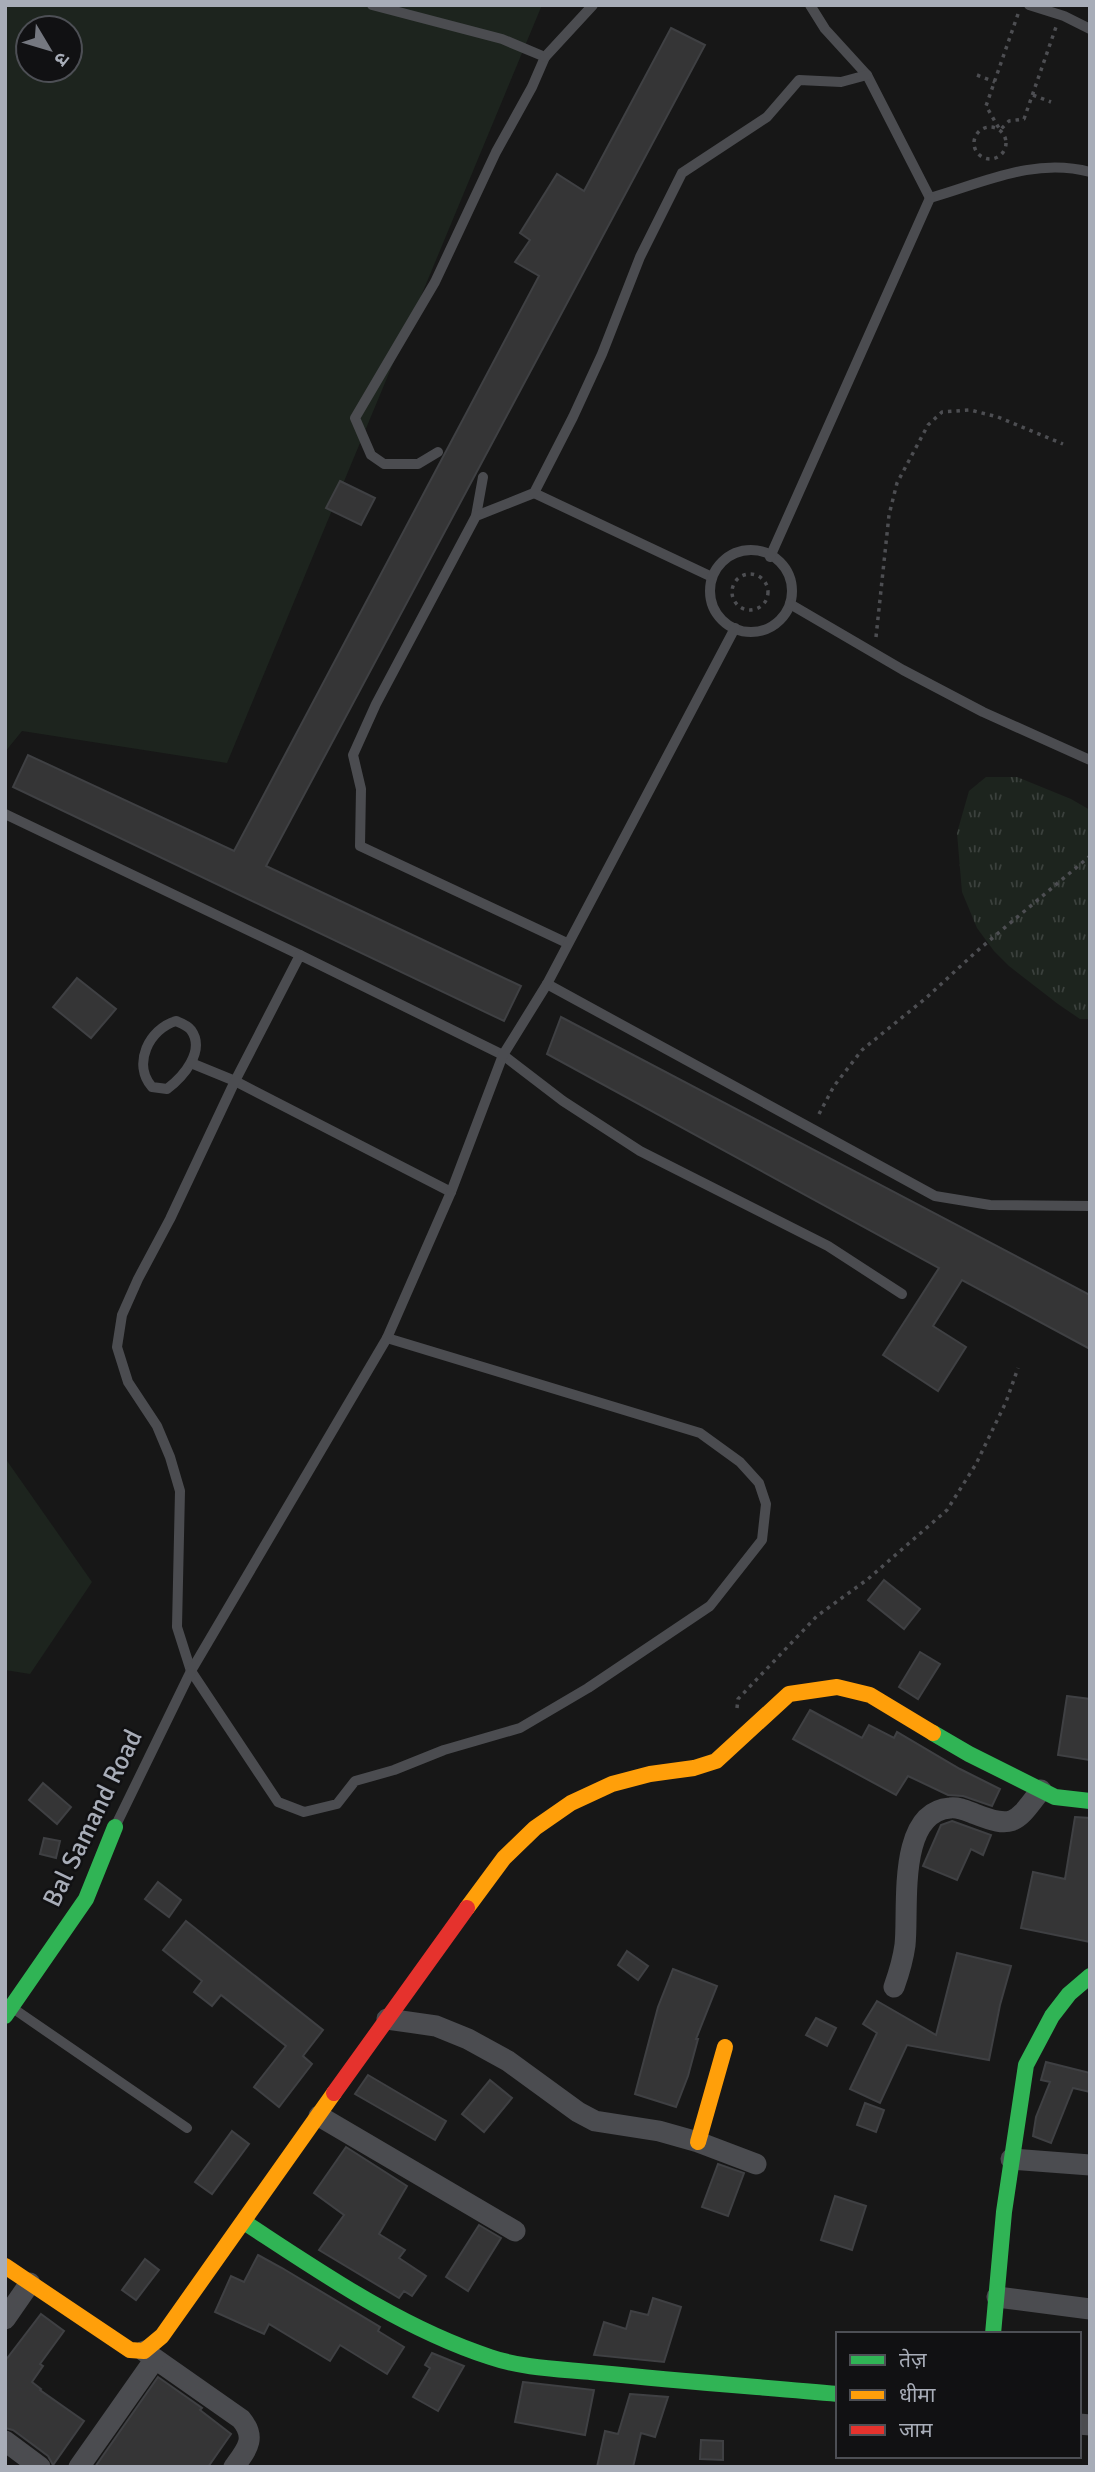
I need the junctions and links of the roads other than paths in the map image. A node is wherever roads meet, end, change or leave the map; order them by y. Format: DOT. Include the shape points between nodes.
graph roads {
  1 [pos="372,5"];
  2 [pos="593,5"];
  3 [pos="810,5"];
  4 [pos="1029,5"];
  5 [pos="1090,29"];
  6 [pos="545,57"];
  7 [pos="867,75"];
  8 [pos="1090,172"];
  9 [pos="930,198"];
  10 [pos="438,452"];
  11 [pos="483,477"];
  12 [pos="534,493"];
  13 [pos="476,516"];
  14 [pos="770,557"];
  15 [pos="712,577"];
  16 [pos="790,604"];
  17 [pos="735,628"];
  18 [pos="1090,760"];
  19 [pos="5,814"];
  20 [pos="567,943"];
  21 [pos="300,955"];
  22 [pos="547,984"];
  23 [pos="503,1055"];
  24 [pos="191,1063"];
  25 [pos="234,1081"];
  26 [pos="452,1192"];
  27 [pos="1090,1206"];
  28 [pos="902,1294"];
  29 [pos="387,1338"];
  30 [pos="191,1671"];
  31 [pos="1041,1790"];
  32 [pos="1090,1801"];
  33 [pos="115,1827"];
  34 [pos="1090,1976"];
  35 [pos="894,1987"];
  36 [pos="8,2012"];
  37 [pos="387,2019"];
  38 [pos="725,2047"];
  39 [pos="318,2116"];
  40 [pos="187,2128"];
  41 [pos="698,2142"];
  42 [pos="1011,2159"];
  43 [pos="756,2164"];
  44 [pos="1090,2165"];
  45 [pos="244,2222"];
  46 [pos="514,2231"];
  47 [pos="5,2266"];
  48 [pos="30,2283"];
  49 [pos="997,2297"];
  50 [pos="1090,2309"];
  51 [pos="5,2319"];
  52 [pos="993,2332"];
  53 [pos="150,2355"];
  54 [pos="836,2394"];
  55 [pos="5,2441"];
  56 [pos="40,2467"];
  57 [pos="79,2467"];
  58 [pos="234,2467"];
  1 -- 6 [label="lane" via="502,39"];
  2 -- 6 [label="lane"];
  3 -- 7 [label="lane" via="825,29"];
  4 -- 5 [label="lane"];
  6 -- 10 [label="lane" via="435,282 355,418 371,454 384,464 418,464"];
  7 -- 9 [label="lane"];
  7 -- 12 [label="lane" via="841,82 799,80 767,117 682,173"];
  8 -- 9 [label="lane" via="1033,167"];
  9 -- 14 [label="lane"];
  11 -- 13 [label="lane"];
  12 -- 13 [label="lane"];
  12 -- 15 [label="lane"];
  13 -- 20 [label="lane" via="353,755 361,789 360,846"];
  14 -- 15 [label="lane" via="758,550 741,551 726,558"];
  14 -- 16 [label="lane" via="780,562 791,580"];
  15 -- 17 [label="lane" via="713,606 723,621"];
  16 -- 17 [label="lane" via="778,622 766,629"];
  16 -- 18 [label="lane" via="983,712"];
  17 -- 20 [label="lane, Bal Samand Road"];
  19 -- 21 [label="lane"];
  20 -- 22 [label="lane, Bal Samand Road"];
  21 -- 23 [label="lane"];
  21 -- 25 [label="lane"];
  22 -- 23 [label="lane, Bal Samand Road"];
  22 -- 27 [label="lane" via="935,1196 990,1205"];
  23 -- 26 [label="lane, Bal Samand Road"];
  23 -- 28 [label="lane" via="640,1151 828,1246"];
  24 -- 24 [label="lane" via="183,1078 167,1089 152,1087 143,1077 142,1060 152,1040 163,1025 176,1021 190,1029 196,1043"];
  24 -- 25 [label="lane"];
  25 -- 26 [label="lane"];
  25 -- 30 [label="lane" via="132,1291 117,1347 128,1382 157,1426 180,1491 177,1627"];
  26 -- 29 [label="lane, Bal Samand Road"];
  29 -- 30 [label="lane, Bal Samand Road"];
  29 -- 30 [label="lane" via="700,1433 740,1462 759,1483 766,1504 762,1540 710,1606 588,1688 520,1728 355,1781 337,1804 304,1812 278,1802"];
  30 -- 33 [label="lane, Bal Samand Road"];
  31 -- 32 [label="street" via="1055,1797"];
  31 -- 35 [label="street" via="1012,1822 997,1823 957,1807 941,1808 929,1816 915,1835 906,1873 905,1944"];
  31 -- 37 [label="street" via="870,1695 837,1686 789,1694 716,1762 612,1784 571,1803 535,1828 505,1858"];
  33 -- 36 [label="street, Bal Samand Road" via="86,1899"];
  34 -- 42 [label="street" via="1075,1987 1035,2043 1026,2065"];
  36 -- 40 [label="lane"];
  37 -- 39 [label="street"];
  37 -- 41 [label="street" via="436,2026 468,2039 596,2121"];
  38 -- 41 [label="street"];
  39 -- 45 [label="street"];
  39 -- 46 [label="street"];
  41 -- 43 [label="street"];
  42 -- 44 [label="street"];
  42 -- 49 [label="street"];
  45 -- 53 [label="street"];
  45 -- 54 [label="street" via="376,2304 491,2358 658,2379"];
  47 -- 48 [label="street"];
  48 -- 51 [label="street"];
  48 -- 53 [label="street" via="130,2350"];
  49 -- 50 [label="street"];
  49 -- 52 [label="street"];
  53 -- 57 [label="street"];
  53 -- 58 [label="street" via="249,2428 250,2439"];
  55 -- 56 [label="street"];
}
